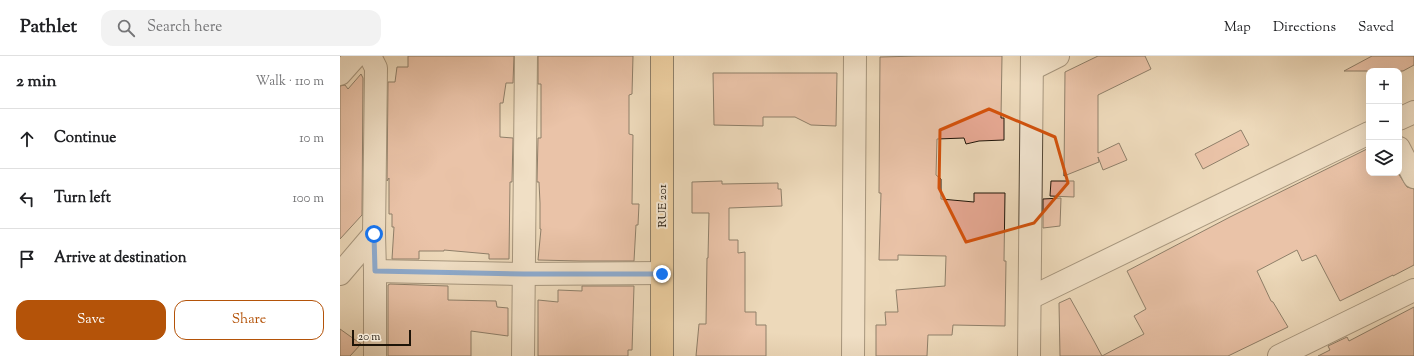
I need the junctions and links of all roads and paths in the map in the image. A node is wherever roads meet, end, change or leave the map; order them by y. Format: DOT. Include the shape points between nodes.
graph roads {
  1 [pos="356,56"];
  2 [pos="370,56"];
  3 [pos="526,56"];
  4 [pos="662,56"];
  5 [pos="855,56"];
  6 [pos="1058,56"];
  7 [pos="1032,62"];
  8 [pos="340,74"];
  9 [pos="1414,112"];
  10 [pos="1402,118"];
  11 [pos="1366,134"];
  12 [pos="1402,154"];
  13 [pos="1414,177"];
  14 [pos="374,234"];
  15 [pos="375,271"];
  16 [pos="340,274"];
  17 [pos="524,274"];
  18 [pos="662,274"];
  19 [pos="1414,290"];
  20 [pos="1030,298"];
  21 [pos="375,356"];
  22 [pos="523,356"];
  23 [pos="662,356"];
  24 [pos="853,356"];
  25 [pos="1029,356"];
  26 [pos="1279,356"];
  1 -- 8 [label="street"];
  2 -- 14 [label="street" via="376,68"];
  3 -- 17 [label="street"];
  4 -- 18 [label="main road, RUE 201"];
  5 -- 24 [label="street"];
  6 -- 7 [label="street"];
  7 -- 20 [label="street"];
  9 -- 10 [label="street"];
  11 -- 20 [label="street"];
  12 -- 13 [label="street"];
  14 -- 15 [label="street"];
  14 -- 16 [label="street"];
  15 -- 17 [label="street"];
  15 -- 21 [label="street"];
  17 -- 18 [label="street"];
  17 -- 22 [label="street"];
  18 -- 23 [label="main road, RUE 201"];
  19 -- 26 [label="street"];
  20 -- 25 [label="street"];
}
